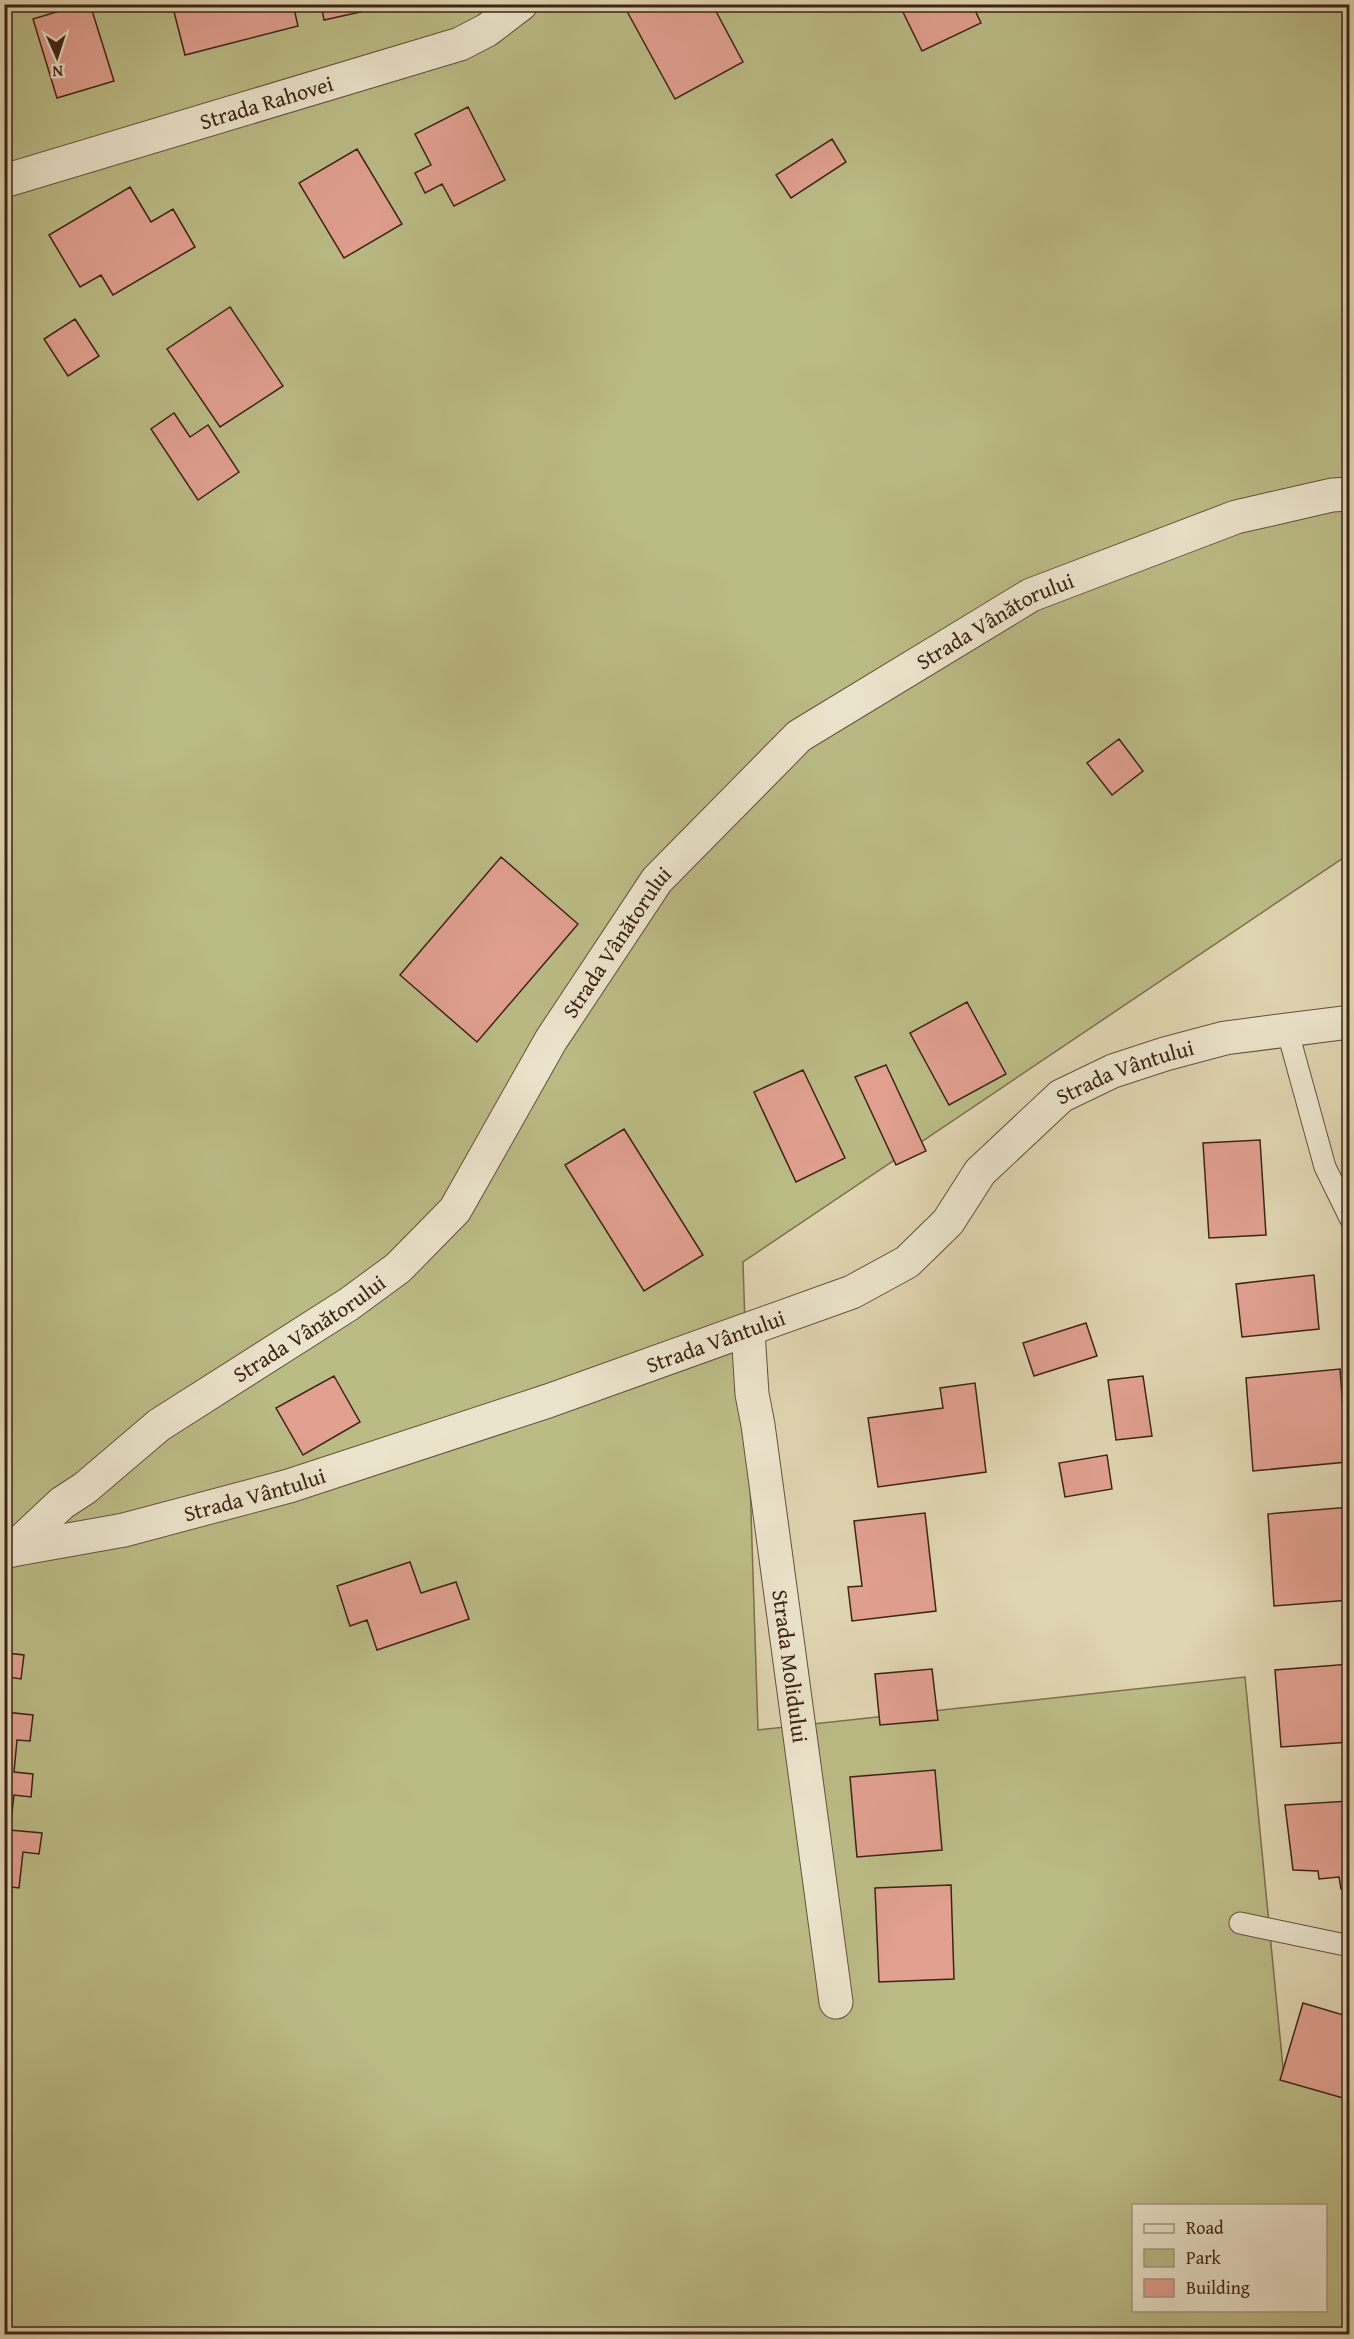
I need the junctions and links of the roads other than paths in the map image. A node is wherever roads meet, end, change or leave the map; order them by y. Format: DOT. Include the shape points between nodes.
graph roads {
  1 [pos="520,4"];
  2 [pos="4,181"];
  3 [pos="1350,494"];
  4 [pos="1350,1022"];
  5 [pos="1287,1029"];
  6 [pos="1350,1218"];
  7 [pos="748,1330"];
  8 [pos="8,1551"];
  9 [pos="1240,1923"];
  10 [pos="1350,1946"];
  11 [pos="836,2002"];
  1 -- 2 [label="street, Strada Rahovei" via="487,30 460,44"];
  3 -- 8 [label="street, Strada Vânătorului" via="1236,517 1031,595 799,736 657,880 550,1040 455,1210 398,1268 350,1304 159,1425"];
  4 -- 5 [label="street, Strada Vântului"];
  5 -- 6 [label="lane" via="1325,1167"];
  5 -- 7 [label="street, Strada Vântului" via="1225,1038 1165,1054 1113,1071 1061,1096 980,1172 948,1222 907,1262 852,1292"];
  7 -- 8 [label="street, Strada Vântului" via="289,1486 124,1530"];
  7 -- 11 [label="street, Strada Molidului" via="752,1394"];
  9 -- 10 [label="lane"];
}
